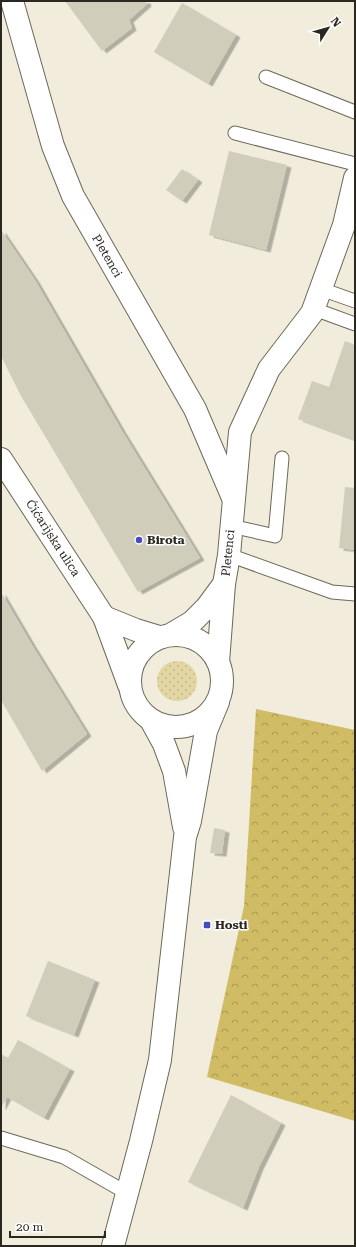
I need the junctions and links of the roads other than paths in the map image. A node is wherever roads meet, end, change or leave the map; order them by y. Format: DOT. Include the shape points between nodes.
graph roads {
  1 [pos="12,1"];
  2 [pos="266,77"];
  3 [pos="355,112"];
  4 [pos="234,133"];
  5 [pos="355,164"];
  6 [pos="355,178"];
  7 [pos="317,299"];
  8 [pos="355,301"];
  9 [pos="355,324"];
  10 [pos="282,458"];
  11 [pos="1,459"];
  12 [pos="233,498"];
  13 [pos="231,526"];
  14 [pos="229,556"];
  15 [pos="224,584"];
  16 [pos="355,594"];
  17 [pos="104,617"];
  18 [pos="164,636"];
  19 [pos="218,662"];
  20 [pos="129,685"];
  21 [pos="218,702"];
  22 [pos="152,722"];
  23 [pos="185,837"];
  24 [pos="1,1138"];
  25 [pos="127,1194"];
  26 [pos="113,1246"];
  1 -- 12 [label="street, Pletenci" via="53,146 73,196 195,409"];
  2 -- 3 [label="lane"];
  4 -- 5 [label="lane"];
  6 -- 7 [label="street, Pletenci" via="344,225"];
  7 -- 8 [label="lane"];
  7 -- 9 [label="lane"];
  7 -- 12 [label="street, Pletenci" via="312,313 270,369 240,432"];
  10 -- 13 [label="lane" via="275,536"];
  11 -- 17 [label="street, Ćićarijska ulica"];
  12 -- 13 [label="street, Pletenci"];
  13 -- 14 [label="street, Pletenci"];
  14 -- 15 [label="street, Pletenci"];
  14 -- 16 [label="lane" via="332,592"];
  15 -- 18 [label="street, Pletenci" via="192,622"];
  15 -- 19 [label="street, Pletenci"];
  17 -- 18 [label="street" via="136,630"];
  17 -- 20 [label="street, Ćićarijska ulica"];
  18 -- 19 [label="street" via="185,635 199,640"];
  18 -- 20 [label="street" via="146,645 136,656 130,670"];
  19 -- 21 [label="street" via="222,675 222,690"];
  20 -- 22 [label="street" via="132,699"];
  21 -- 22 [label="street" via="209,715 182,728 166,727"];
  21 -- 23 [label="street" via="206,731"];
  22 -- 23 [label="street" via="174,771"];
  23 -- 25 [label="street" via="160,1060"];
  24 -- 25 [label="lane" via="64,1157"];
  25 -- 26 [label="street"];
}
